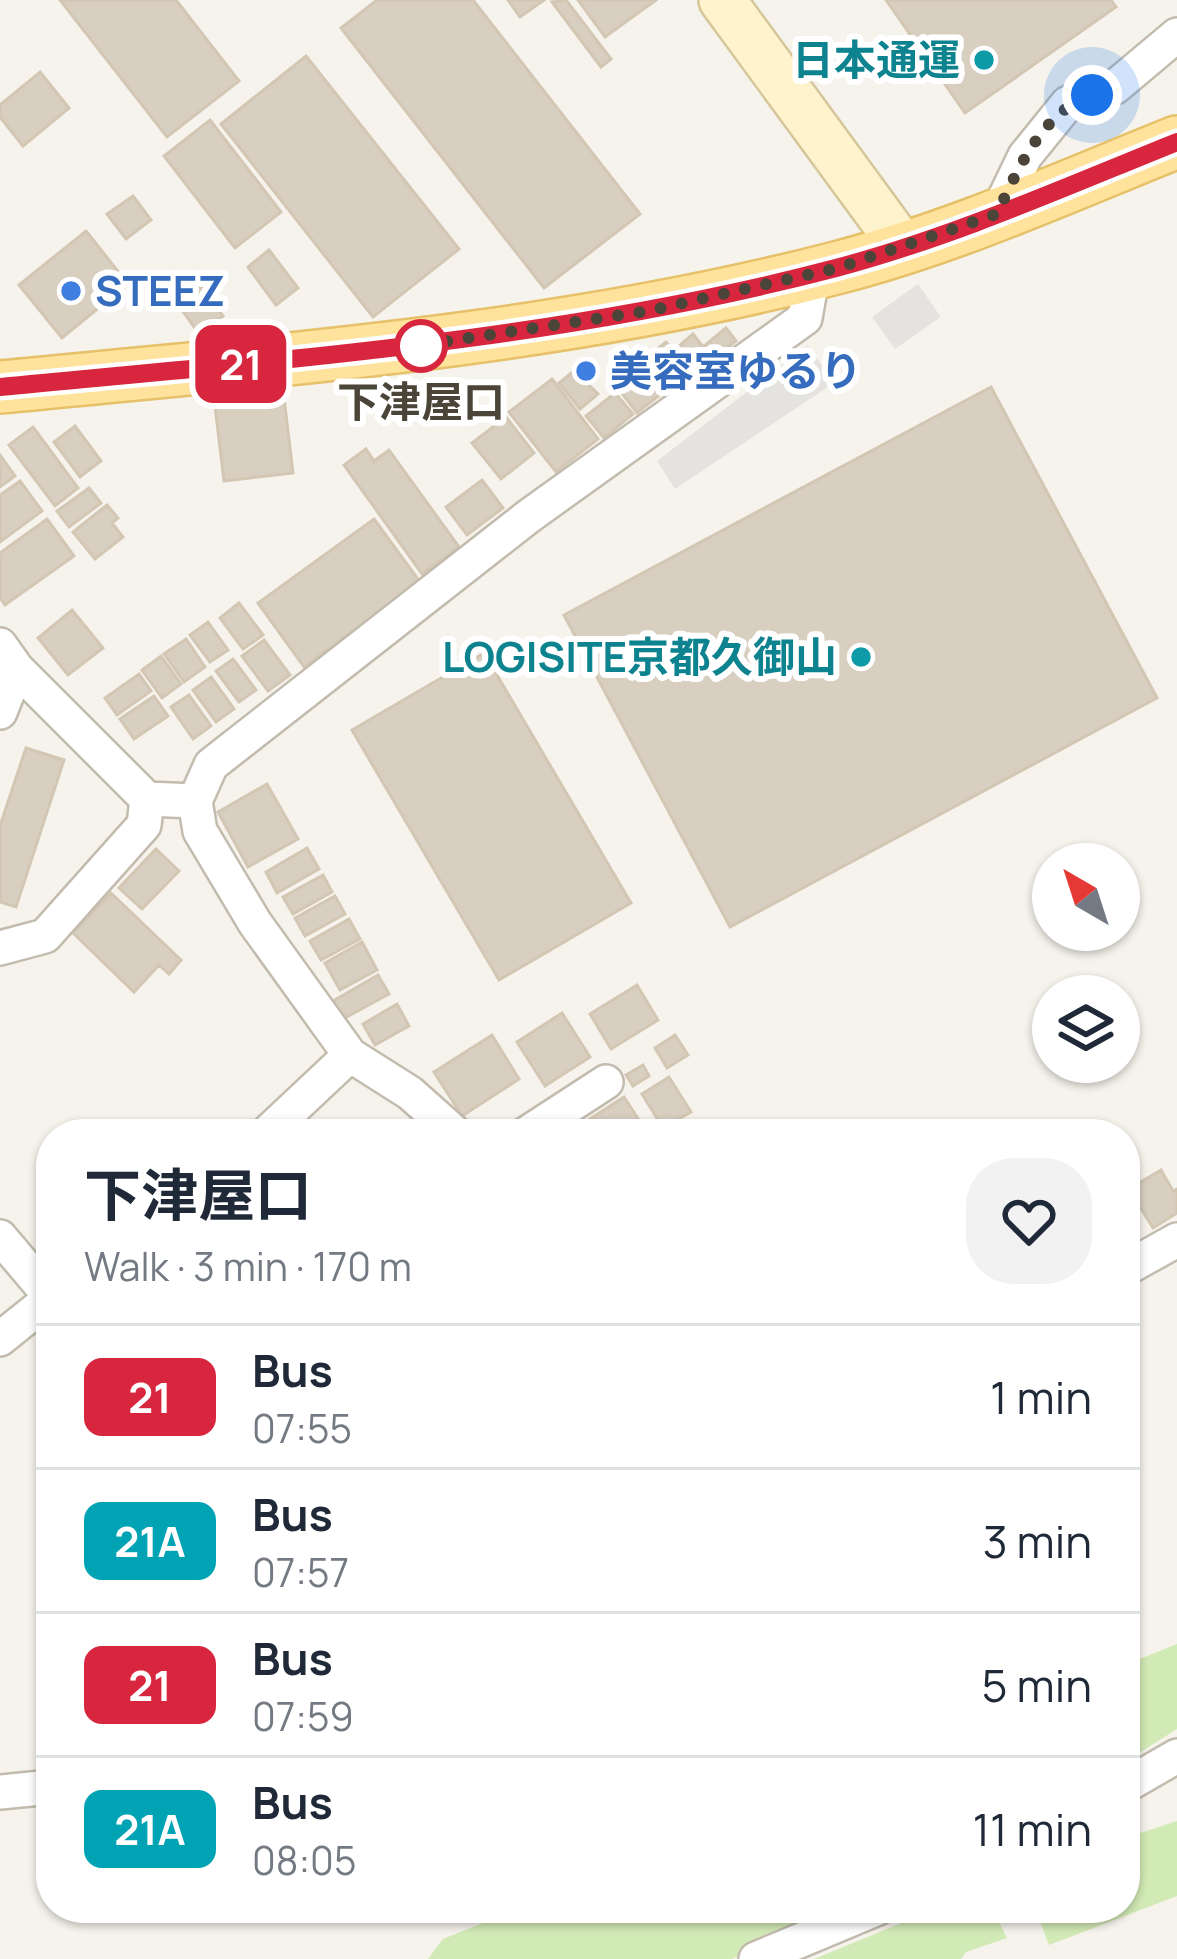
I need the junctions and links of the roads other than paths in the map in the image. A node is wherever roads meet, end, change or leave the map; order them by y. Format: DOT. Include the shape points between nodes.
graph roads {
  1 [pos="722,0"];
  2 [pos="1177,12"];
  3 [pos="1177,35"];
  4 [pos="1068,103"];
  5 [pos="1177,142"];
  6 [pos="997,214"];
  7 [pos="903,247"];
  8 [pos="813,273"];
  9 [pos="0,387"];
  10 [pos="9,656"];
  11 [pos="0,712"];
  12 [pos="147,799"];
  13 [pos="195,801"];
  14 [pos="0,948"];
  15 [pos="350,1055"];
  16 [pos="606,1082"];
  17 [pos="282,1119"];
  18 [pos="439,1119"];
  19 [pos="549,1119"];
  20 [pos="0,1237"];
  21 [pos="1177,1240"];
  22 [pos="1140,1261"];
  23 [pos="36,1280"];
  24 [pos="36,1310"];
  25 [pos="0,1339"];
  26 [pos="1177,1756"];
  27 [pos="1140,1777"];
  28 [pos="36,1788"];
  29 [pos="0,1792"];
  30 [pos="842,1923"];
  31 [pos="756,1959"];
  1 -- 7 [label="street"];
  2 -- 4 [label="street"];
  3 -- 4 [label="street" via="1115,87"];
  4 -- 6 [label="street" via="1025,156"];
  5 -- 6 [label="main road"];
  6 -- 7 [label="main road"];
  7 -- 8 [label="main road"];
  8 -- 9 [label="main road" via="648,311 446,343"];
  8 -- 13 [label="street" via="805,318 529,516 211,765"];
  10 -- 11 [label="street"];
  10 -- 12 [label="street"];
  12 -- 13 [label="street"];
  12 -- 14 [label="street" via="144,825 44,936"];
  13 -- 15 [label="street" via="200,831 255,923"];
  15 -- 17 [label="street"];
  15 -- 18 [label="street"];
  16 -- 19 [label="street"];
  20 -- 23 [label="street"];
  21 -- 22 [label="street"];
  24 -- 25 [label="street"];
  26 -- 27 [label="street"];
  28 -- 29 [label="street"];
  30 -- 31 [label="street"];
}
